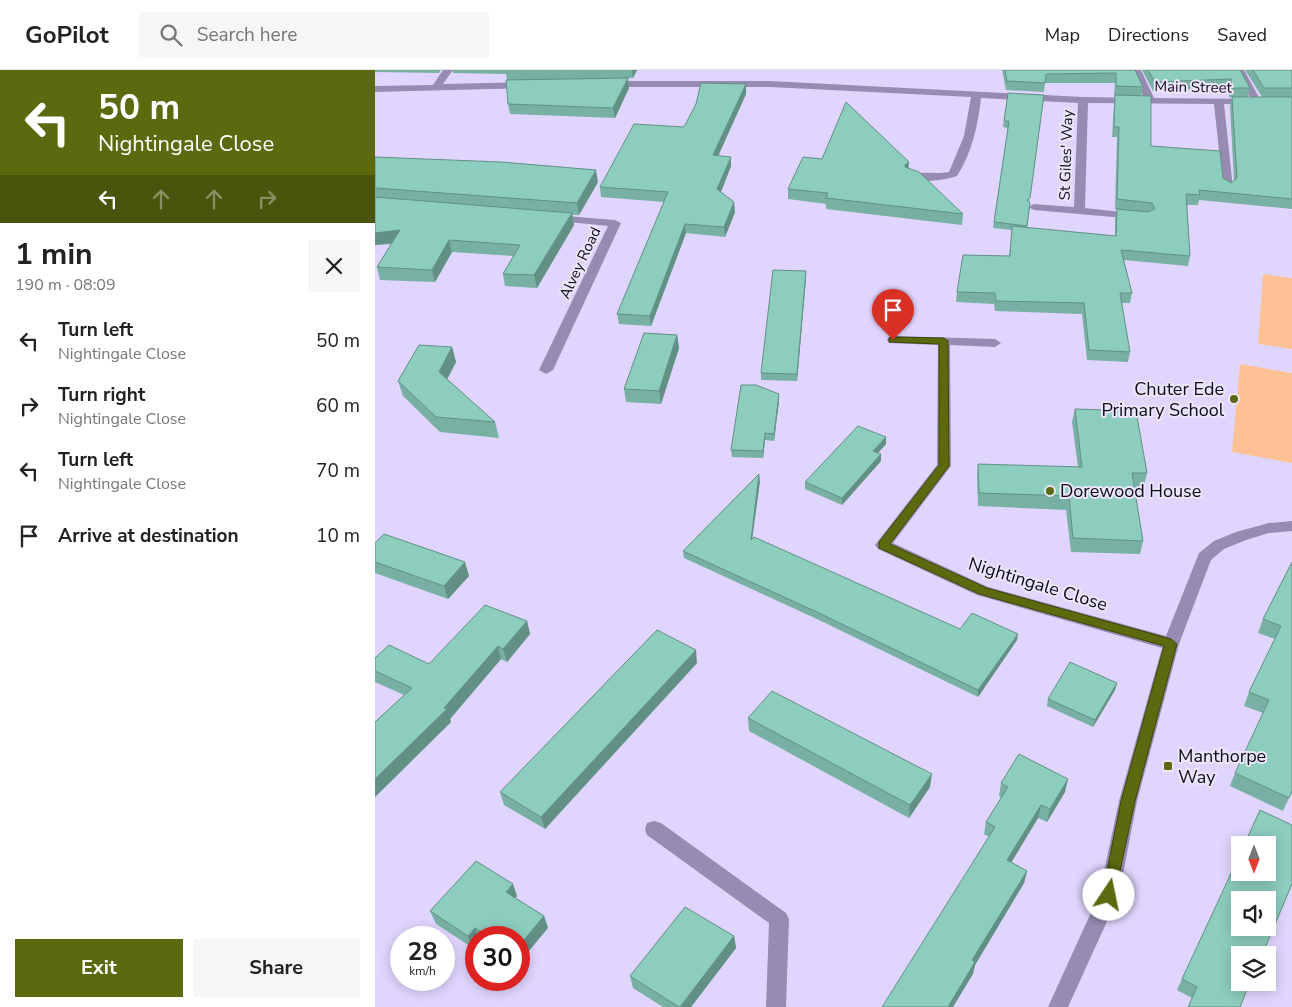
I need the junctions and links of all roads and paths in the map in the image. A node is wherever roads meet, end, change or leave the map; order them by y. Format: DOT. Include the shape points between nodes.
graph roads {
  1 [pos="448,70"];
  2 [pos="1136,70"];
  3 [pos="1239,70"];
  4 [pos="536,84"];
  5 [pos="596,84"];
  6 [pos="437,86"];
  7 [pos="375,89"];
  8 [pos="976,94"];
  9 [pos="1083,100"];
  10 [pos="1151,102"];
  11 [pos="1292,102"];
  12 [pos="1219,103"];
  13 [pos="1258,103"];
  14 [pos="911,176"];
  15 [pos="1228,188"];
  16 [pos="1035,207"];
  17 [pos="1079,211"];
  18 [pos="546,217"];
  19 [pos="1146,217"];
  20 [pos="893,340"];
  21 [pos="944,341"];
  22 [pos="995,343"];
  23 [pos="546,370"];
  24 [pos="1292,526"];
  25 [pos="1171,644"];
  26 [pos="654,830"];
  27 [pos="776,1007"];
  28 [pos="1058,1007"];
  1 -- 6 [label="street"];
  2 -- 10 [label="street"];
  3 -- 13 [label="street"];
  4 -- 6 [label="street"];
  5 -- 8 [label="street, Main Street" via="770,84"];
  6 -- 7 [label="street"];
  8 -- 9 [label="street, Main Street"];
  8 -- 14 [label="street" via="965,150 953,174 939,178"];
  9 -- 10 [label="street, Main Street"];
  9 -- 17 [label="street, St Giles' Way"];
  10 -- 12 [label="street, Main Street"];
  11 -- 13 [label="street, Main Street"];
  12 -- 13 [label="street, Main Street"];
  12 -- 15 [label="street"];
  16 -- 17 [label="street, St Giles' Way"];
  17 -- 19 [label="street, St Giles' Way"];
  18 -- 23 [label="street, Alvey Road" via="615,223"];
  20 -- 21 [label="street"];
  21 -- 22 [label="street"];
  21 -- 25 [label="street, Nightingale Close" via="944,466 883,545 983,591"];
  24 -- 25 [label="street" via="1241,536 1219,545 1204,557"];
  25 -- 28 [label="street" via="1128,801 1109,895"];
  26 -- 27 [label="street" via="779,919"];
}
